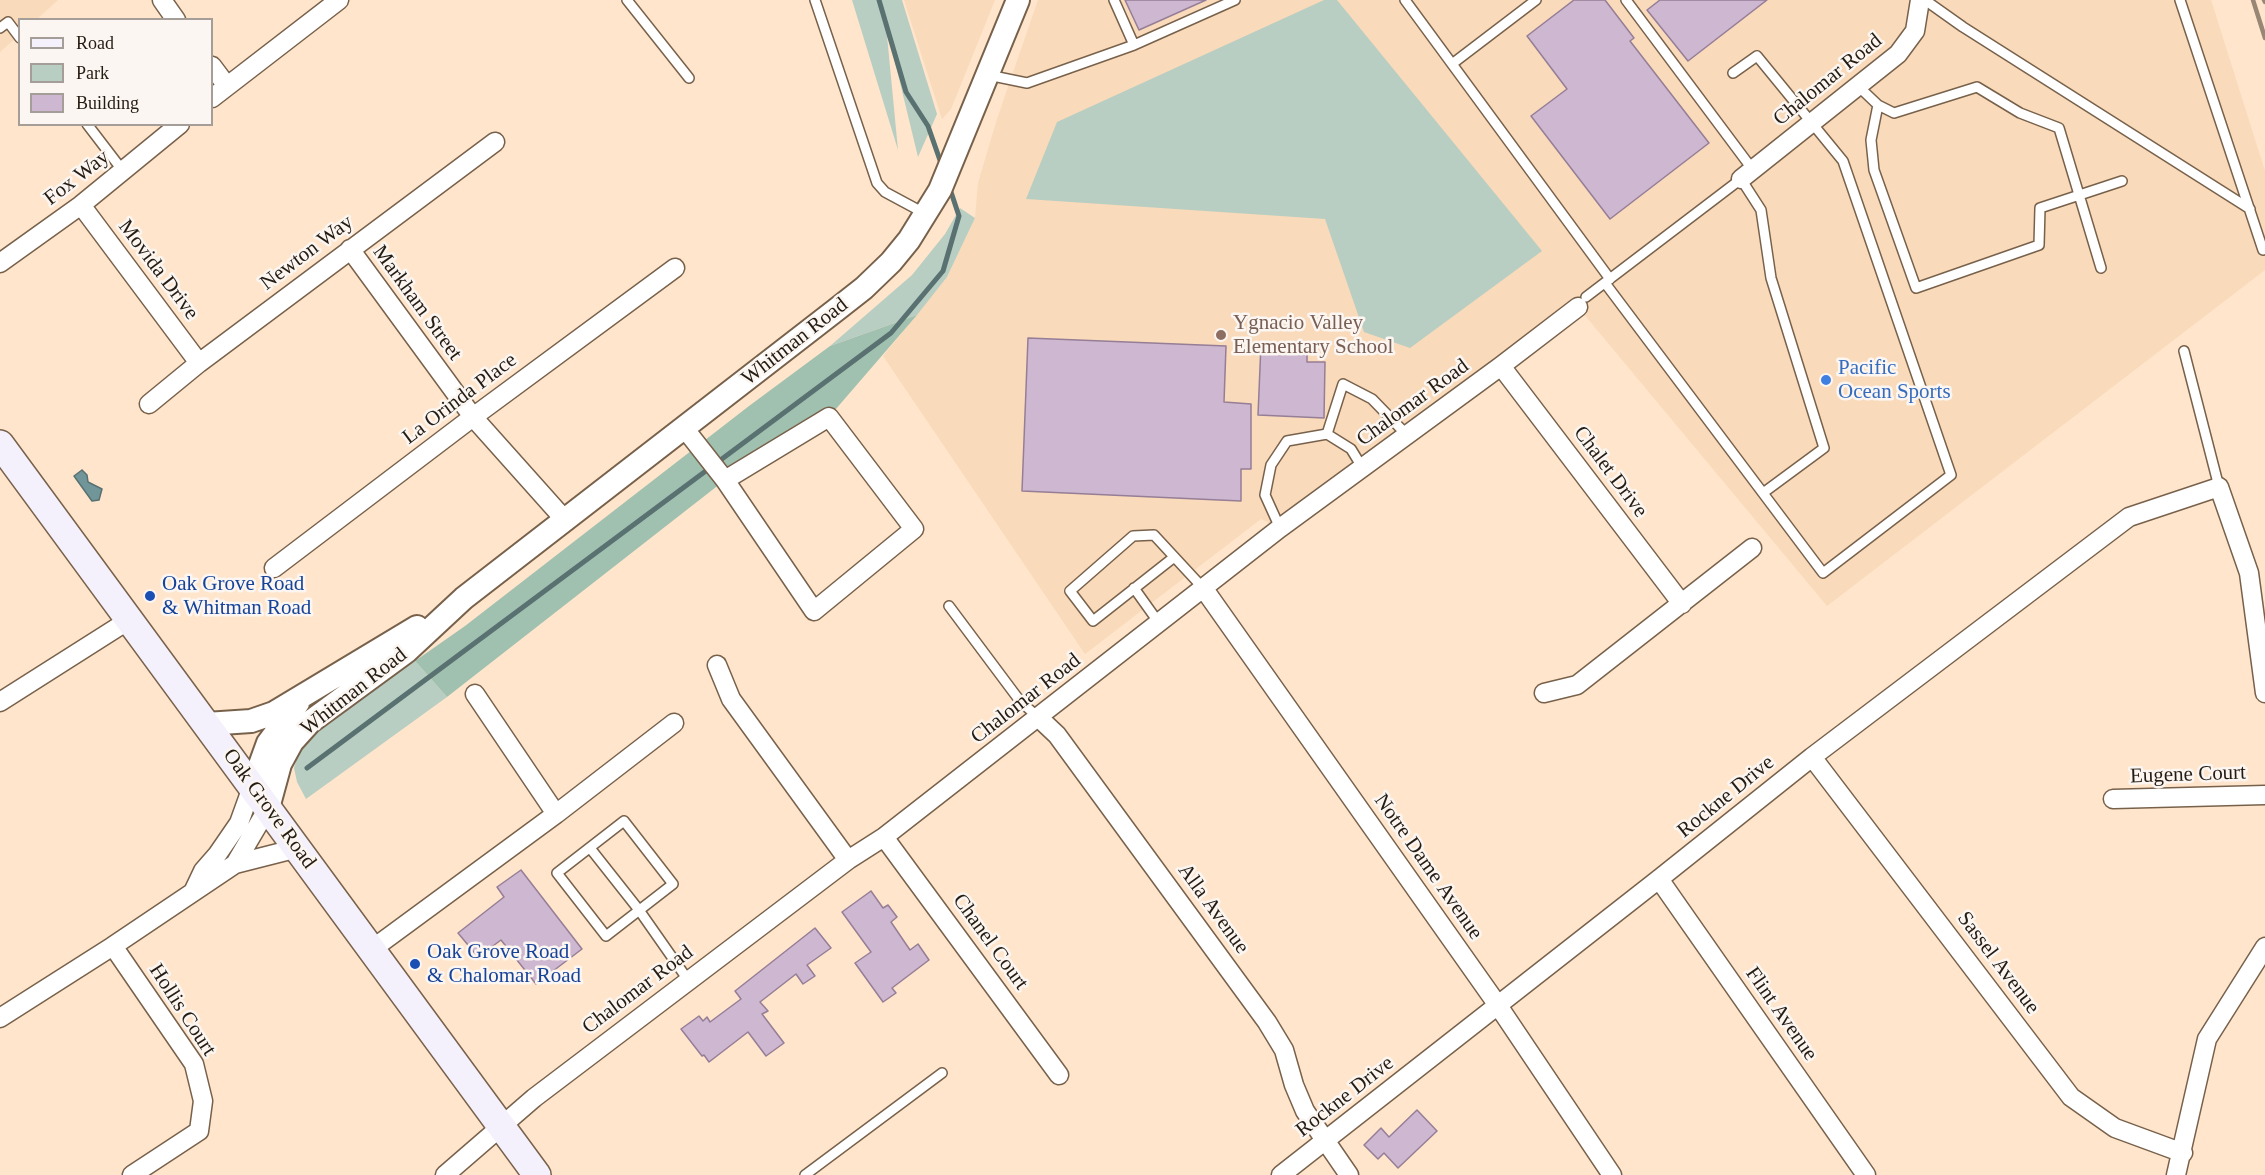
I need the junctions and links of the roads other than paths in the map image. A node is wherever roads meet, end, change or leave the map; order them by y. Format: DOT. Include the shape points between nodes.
graph roads {
  1 [pos="162,0"];
  2 [pos="339,0"];
  3 [pos="627,0"];
  4 [pos="815,0"];
  5 [pos="1018,0"];
  6 [pos="1114,0"];
  7 [pos="1235,0"];
  8 [pos="1405,0"];
  9 [pos="1536,0"];
  10 [pos="1626,0"];
  11 [pos="1920,0"];
  12 [pos="1924,0"];
  13 [pos="2180,0"];
  14 [pos="175,18"];
  15 [pos="0,28"];
  16 [pos="18,35"];
  17 [pos="1134,45"];
  18 [pos="1452,64"];
  19 [pos="213,67"];
  20 [pos="1733,73"];
  21 [pos="988,75"];
  22 [pos="689,78"];
  23 [pos="226,86"];
  24 [pos="1858,86"];
  25 [pos="213,97"];
  26 [pos="1878,105"];
  27 [pos="1811,123"];
  28 [pos="89,126"];
  29 [pos="178,126"];
  30 [pos="495,142"];
  31 [pos="123,171"];
  32 [pos="1747,175"];
  33 [pos="2122,181"];
  34 [pos="2079,195"];
  35 [pos="81,205"];
  36 [pos="2250,209"];
  37 [pos="926,215"];
  38 [pos="350,249"];
  39 [pos="2263,250"];
  40 [pos="0,263"];
  41 [pos="675,268"];
  42 [pos="2101,268"];
  43 [pos="1607,281"];
  44 [pos="1582,302"];
  45 [pos="2184,351"];
  46 [pos="199,363"];
  47 [pos="1501,366"];
  48 [pos="149,404"];
  49 [pos="473,417"];
  50 [pos="1327,434"];
  51 [pos="1406,434"];
  52 [pos="691,436"];
  53 [pos="0,444"];
  54 [pos="1362,468"];
  55 [pos="725,480"];
  56 [pos="2219,487"];
  57 [pos="1763,493"];
  58 [pos="565,520"];
  59 [pos="1280,528"];
  60 [pos="1752,548"];
  61 [pos="1173,558"];
  62 [pos="274,568"];
  63 [pos="1134,588"];
  64 [pos="1204,589"];
  65 [pos="464,598"];
  66 [pos="1683,604"];
  67 [pos="950,606"];
  68 [pos="129,620"];
  69 [pos="1159,623"];
  70 [pos="717,665"];
  71 [pos="1544,693"];
  72 [pos="2265,693"];
  73 [pos="475,694"];
  74 [pos="302,697"];
  75 [pos="0,702"];
  76 [pos="1039,718"];
  77 [pos="674,723"];
  78 [pos="206,724"];
  79 [pos="1812,757"];
  80 [pos="2265,795"];
  81 [pos="260,797"];
  82 [pos="2113,800"];
  83 [pos="556,814"];
  84 [pos="884,837"];
  85 [pos="298,848"];
  86 [pos="590,848"];
  87 [pos="848,860"];
  88 [pos="235,864"];
  89 [pos="1659,879"];
  90 [pos="194,891"];
  91 [pos="639,910"];
  92 [pos="113,946"];
  93 [pos="2265,947"];
  94 [pos="371,950"];
  95 [pos="688,980"];
  96 [pos="1497,1004"];
  97 [pos="0,1018"];
  98 [pos="942,1073"];
  99 [pos="1059,1075"];
  100 [pos="502,1126"];
  101 [pos="1324,1142"];
  102 [pos="2182,1153"];
  103 [pos="132,1175"];
  104 [pos="445,1175"];
  105 [pos="537,1175"];
  106 [pos="805,1175"];
  107 [pos="1281,1175"];
  108 [pos="1349,1175"];
  109 [pos="1612,1175"];
  110 [pos="1866,1175"];
  111 [pos="2176,1175"];
  1 -- 14 [label="street"];
  2 -- 23 [label="street"];
  3 -- 22 [label="lane"];
  4 -- 37 [label="lane" via="877,183 885,192"];
  5 -- 21 [label="street, Whitman Road"];
  6 -- 17 [label="lane"];
  7 -- 17 [label="lane"];
  8 -- 18 [label="lane"];
  9 -- 18 [label="lane"];
  10 -- 32 [label="lane"];
  11 -- 24 [label="street, Chalomar Road" via="1915,31 1898,54"];
  12 -- 36 [label="lane"];
  13 -- 36 [label="lane"];
  15 -- 16 [label="lane" via="8,22"];
  17 -- 21 [label="lane" via="1027,83"];
  18 -- 43 [label="lane"];
  19 -- 23 [label="street"];
  20 -- 27 [label="lane" via="1757,56"];
  21 -- 37 [label="street, Whitman Road"];
  23 -- 25 [label="street"];
  24 -- 26 [label="lane"];
  24 -- 27 [label="street, Chalomar Road"];
  26 -- 34 [label="lane" via="1894,113 1977,87 2020,113 2059,128"];
  26 -- 34 [label="lane" via="1871,140 1874,170 1916,288 2039,245 2040,208"];
  27 -- 32 [label="street, Chalomar Road"];
  27 -- 57 [label="lane" via="1843,161 1951,475 1823,573"];
  28 -- 31 [label="lane"];
  29 -- 31 [label="street, Fox Way"];
  30 -- 38 [label="street, Newton Way"];
  31 -- 35 [label="street, Fox Way"];
  32 -- 43 [label="lane"];
  32 -- 57 [label="lane" via="1761,210 1771,278 1824,448"];
  33 -- 34 [label="lane"];
  34 -- 42 [label="lane"];
  35 -- 40 [label="street, Fox Way"];
  35 -- 46 [label="street, Movida Drive"];
  36 -- 39 [label="lane"];
  37 -- 52 [label="street, Whitman Road" via="909,240 864,288"];
  38 -- 46 [label="street, Newton Way"];
  38 -- 49 [label="street, Markham Street"];
  41 -- 49 [label="street, La Orinda Place"];
  43 -- 44 [label="lane"];
  43 -- 57 [label="lane"];
  44 -- 47 [label="street, Chalomar Road"];
  45 -- 56 [label="lane"];
  46 -- 48 [label="street, Newton Way"];
  47 -- 51 [label="street, Chalomar Road"];
  47 -- 66 [label="street, Chalet Drive"];
  49 -- 58 [label="street, Markham Street"];
  49 -- 62 [label="street, La Orinda Place"];
  50 -- 51 [label="lane" via="1343,384 1372,399"];
  50 -- 54 [label="lane" via="1351,449"];
  50 -- 59 [label="lane" via="1287,441 1270,465 1265,495"];
  51 -- 54 [label="street, Chalomar Road"];
  52 -- 55 [label="street"];
  52 -- 58 [label="street, Whitman Road"];
  53 -- 68 [label="main road, Oak Grove Road"];
  54 -- 59 [label="street, Chalomar Road"];
  55 -- 55 [label="street" via="814,610 914,529 829,417"];
  56 -- 72 [label="street" via="2249,573"];
  56 -- 79 [label="street, Rockne Drive" via="2129,517"];
  58 -- 65 [label="street, Whitman Road"];
  59 -- 64 [label="street, Chalomar Road"];
  60 -- 66 [label="street"];
  61 -- 63 [label="lane"];
  61 -- 63 [label="lane" via="1154,535 1133,536 1070,591 1093,621"];
  61 -- 64 [label="lane"];
  63 -- 69 [label="lane"];
  64 -- 69 [label="street, Chalomar Road"];
  64 -- 96 [label="street, Notre Dame Avenue"];
  65 -- 74 [label="street, Whitman Road"];
  65 -- 81 [label="street, Whitman Road" via="407,651 310,722 292,742"];
  66 -- 71 [label="street" via="1577,685"];
  67 -- 76 [label="lane" via="1020,701"];
  68 -- 75 [label="street"];
  68 -- 78 [label="main road, Oak Grove Road"];
  69 -- 76 [label="street, Chalomar Road"];
  70 -- 87 [label="street" via="731,699"];
  73 -- 83 [label="street"];
  74 -- 78 [label="street, Whitman Road" via="251,721"];
  74 -- 81 [label="street, Whitman Road" via="268,743"];
  76 -- 84 [label="street, Chalomar Road"];
  76 -- 101 [label="street, Alla Avenue" via="1057,735 1267,1022 1284,1050 1305,1111"];
  77 -- 83 [label="street"];
  78 -- 81 [label="main road, Oak Grove Road"];
  79 -- 89 [label="street, Rockne Drive"];
  79 -- 102 [label="street, Sassel Avenue" via="2071,1097 2115,1128"];
  80 -- 82 [label="street, Eugene Court"];
  81 -- 85 [label="main road, Oak Grove Road"];
  81 -- 88 [label="street, Whitman Road"];
  81 -- 90 [label="street, Whitman Road" via="203,871"];
  83 -- 94 [label="street"];
  84 -- 87 [label="street, Chalomar Road"];
  84 -- 99 [label="street, Chanel Court"];
  85 -- 88 [label="street, Whitman Road"];
  85 -- 94 [label="main road, Oak Grove Road"];
  86 -- 91 [label="lane"];
  86 -- 91 [label="lane" via="557,873 606,936"];
  86 -- 91 [label="lane" via="624,821 673,884"];
  87 -- 95 [label="street, Chalomar Road"];
  88 -- 90 [label="street, Whitman Road"];
  89 -- 96 [label="street, Rockne Drive"];
  89 -- 110 [label="street, Flint Avenue"];
  90 -- 92 [label="street, Whitman Road"];
  91 -- 95 [label="lane"];
  92 -- 97 [label="street, Whitman Road"];
  92 -- 103 [label="street, Hollis Court" via="194,1064 204,1101 199,1131"];
  93 -- 102 [label="street" via="2207,1039"];
  94 -- 100 [label="main road, Oak Grove Road"];
  95 -- 100 [label="street, Chalomar Road"];
  96 -- 101 [label="street, Rockne Drive"];
  96 -- 109 [label="street, Notre Dame Avenue"];
  98 -- 106 [label="lane"];
  100 -- 104 [label="street, Chalomar Road"];
  100 -- 105 [label="main road, Oak Grove Road"];
  101 -- 107 [label="street, Rockne Drive"];
  101 -- 108 [label="street, Alla Avenue"];
  102 -- 111 [label="street"];
}
